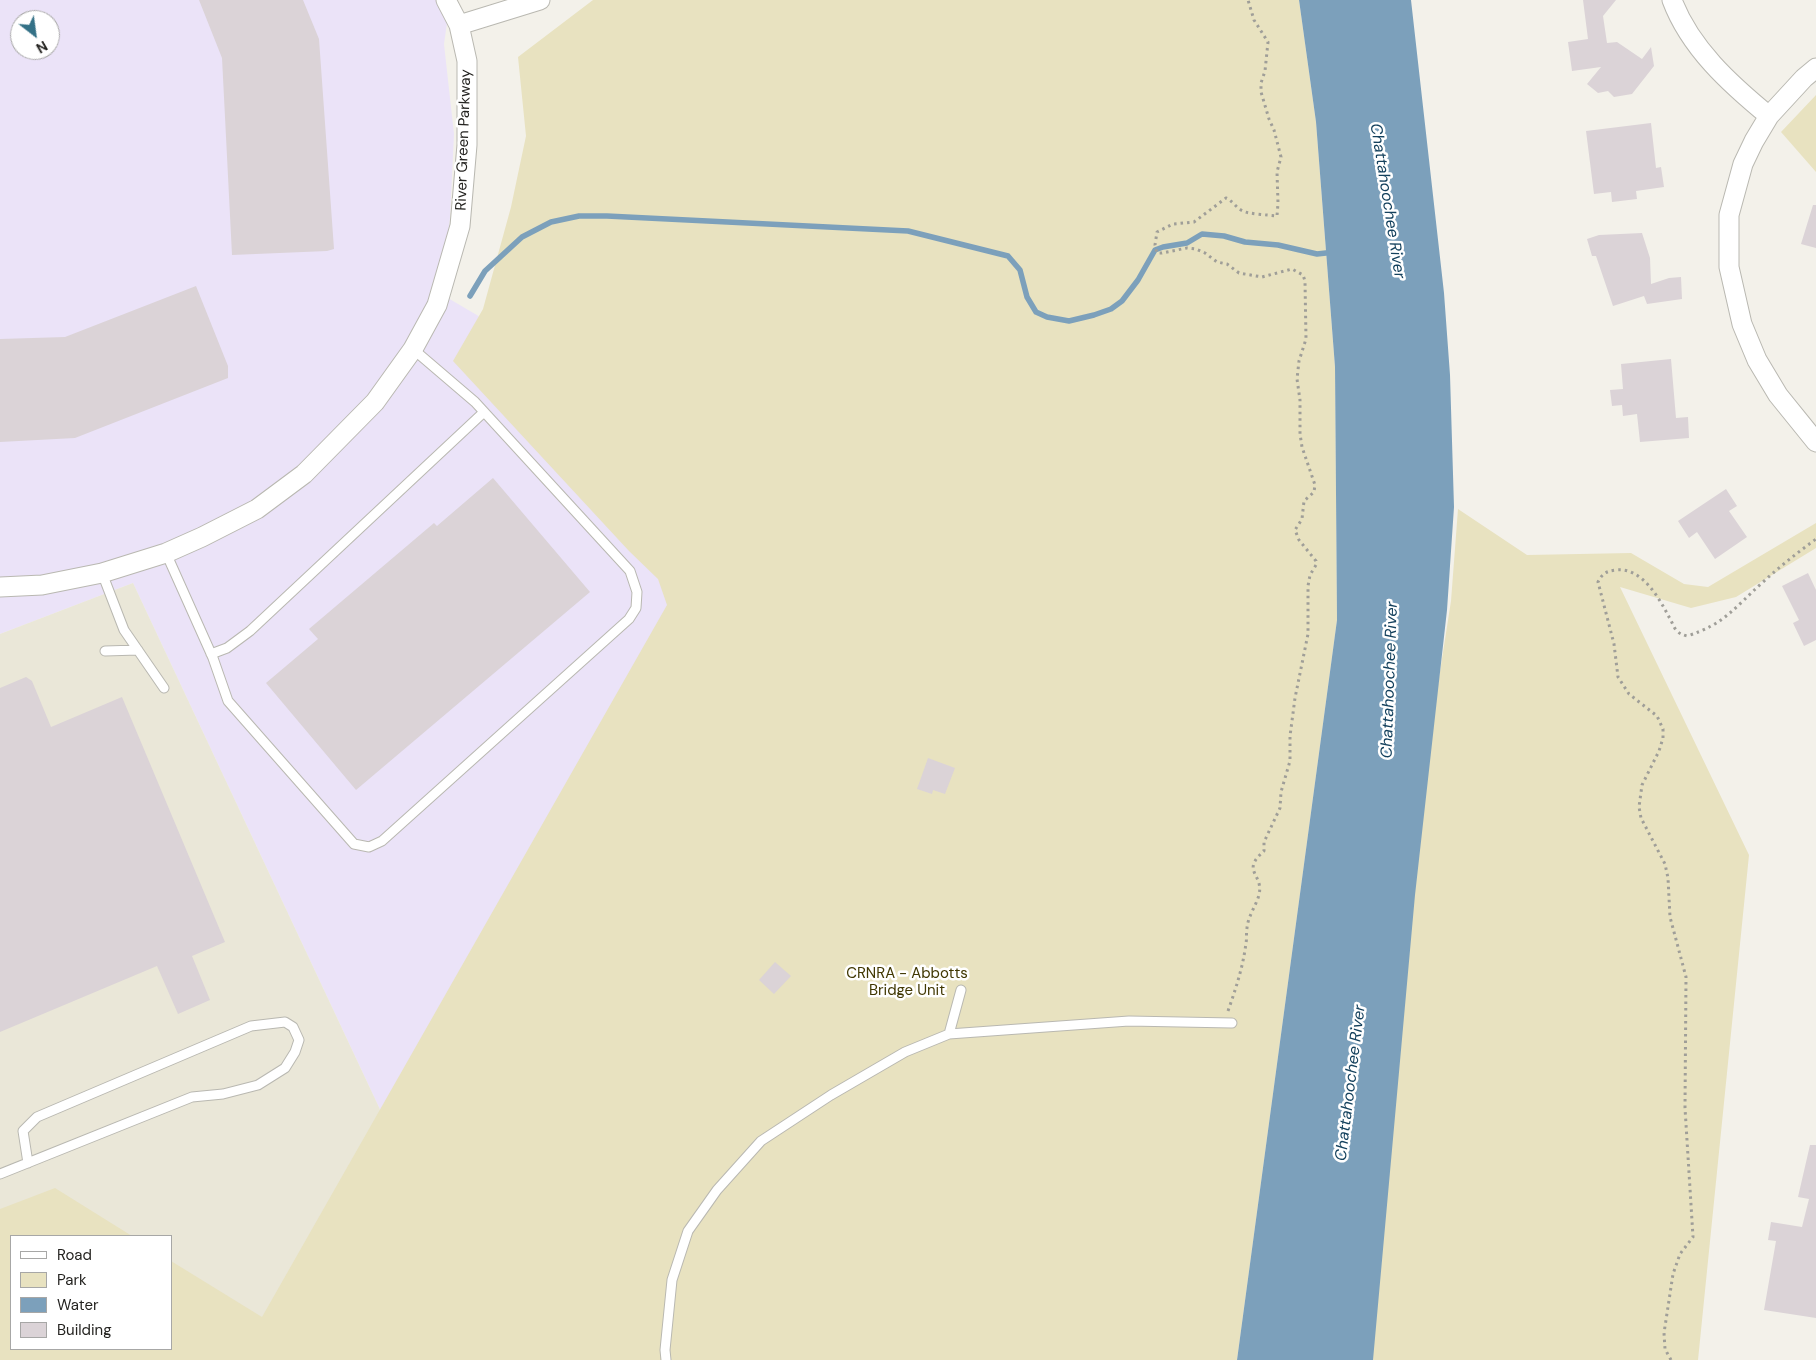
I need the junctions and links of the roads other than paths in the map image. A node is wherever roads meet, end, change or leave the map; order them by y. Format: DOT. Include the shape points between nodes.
graph roads {
  1 [pos="446,0"];
  2 [pos="540,0"];
  3 [pos="1672,0"];
  4 [pos="459,25"];
  5 [pos="1816,68"];
  6 [pos="1769,116"];
  7 [pos="413,349"];
  8 [pos="484,412"];
  9 [pos="1816,442"];
  10 [pos="166,553"];
  11 [pos="102,573"];
  12 [pos="0,586"];
  13 [pos="138,650"];
  14 [pos="105,652"];
  15 [pos="211,654"];
  16 [pos="164,688"];
  17 [pos="961,990"];
  18 [pos="1232,1023"];
  19 [pos="949,1034"];
  20 [pos="28,1163"];
  21 [pos="0,1174"];
  22 [pos="666,1360"];
  1 -- 4 [label="street, River Green Parkway"];
  2 -- 4 [label="street"];
  3 -- 6 [label="street" via="1699,48 1736,88"];
  4 -- 7 [label="street, River Green Parkway" via="467,60 466,145 460,226 437,305"];
  5 -- 6 [label="street"];
  6 -- 9 [label="street" via="1743,164 1729,215 1729,267 1742,324 1757,360 1778,395"];
  7 -- 8 [label="lane"];
  7 -- 10 [label="street, River Green Parkway" via="375,402 304,474 257,509"];
  8 -- 15 [label="lane" via="250,631 227,648"];
  8 -- 15 [label="lane" via="630,571 636,592 636,608 628,619 382,841 369,847 354,844 228,701"];
  10 -- 11 [label="street, River Green Parkway"];
  10 -- 15 [label="lane"];
  11 -- 12 [label="street, River Green Parkway" via="42,585"];
  11 -- 13 [label="lane" via="124,630"];
  13 -- 14 [label="lane"];
  13 -- 16 [label="lane"];
  17 -- 19 [label="lane"];
  18 -- 19 [label="lane" via="1129,1021"];
  19 -- 22 [label="lane" via="905,1052 761,1141 717,1190 688,1231 672,1280"];
  20 -- 20 [label="lane" via="192,1097 223,1094 258,1085 285,1068 296,1052 299,1040 293,1027 285,1022 250,1026 37,1117 23,1131"];
  20 -- 21 [label="lane"];
}
